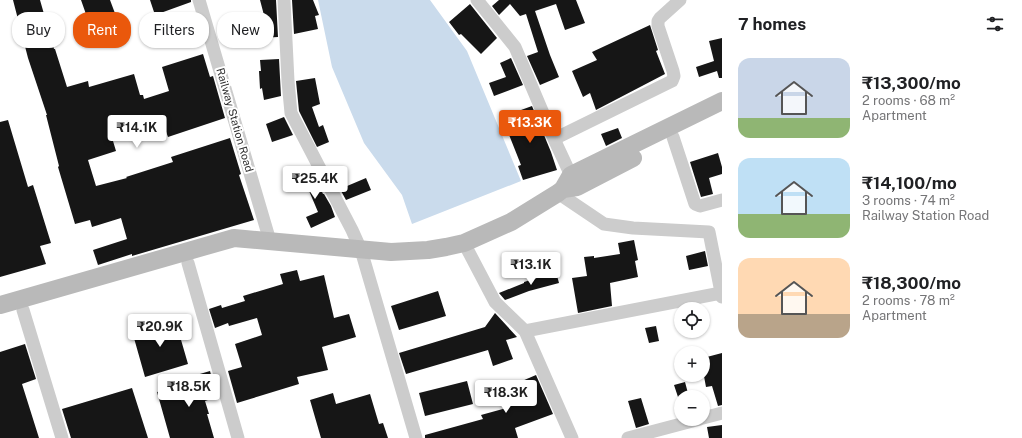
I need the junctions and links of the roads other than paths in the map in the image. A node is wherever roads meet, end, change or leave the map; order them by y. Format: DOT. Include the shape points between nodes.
graph roads {
  1 [pos="200,0"];
  2 [pos="284,0"];
  3 [pos="477,0"];
  4 [pos="680,0"];
  5 [pos="722,101"];
  6 [pos="722,114"];
  7 [pos="673,137"];
  8 [pos="554,139"];
  9 [pos="567,186"];
  10 [pos="722,200"];
  11 [pos="250,240"];
  12 [pos="270,241"];
  13 [pos="464,243"];
  14 [pos="361,250"];
  15 [pos="188,263"];
  16 [pos="722,295"];
  17 [pos="0,305"];
  18 [pos="23,310"];
  19 [pos="0,317"];
  20 [pos="525,332"];
  21 [pos="722,413"];
  22 [pos="710,416"];
  23 [pos="674,426"];
  24 [pos="62,438"];
  25 [pos="238,438"];
  26 [pos="416,438"];
  27 [pos="572,438"];
  28 [pos="628,438"];
  1 -- 12 [label="street, Railway Station Road"];
  2 -- 14 [label="street" via="291,113"];
  3 -- 8 [label="street" via="515,47"];
  4 -- 8 [label="street" via="658,21 673,71 672,81"];
  5 -- 9 [label="main road"];
  6 -- 7 [label="main road"];
  7 -- 9 [label="main road"];
  7 -- 10 [label="street" via="695,204 700,206"];
  8 -- 9 [label="street"];
  9 -- 13 [label="main road" via="511,222"];
  9 -- 16 [label="street" via="604,224 708,232"];
  11 -- 12 [label="main road"];
  11 -- 15 [label="main road" via="239,249"];
  11 -- 17 [label="main road" via="234,238"];
  12 -- 14 [label="main road"];
  13 -- 14 [label="main road" via="428,250"];
  13 -- 20 [label="street" via="495,302"];
  14 -- 26 [label="street"];
  15 -- 18 [label="main road"];
  15 -- 25 [label="street"];
  16 -- 20 [label="street"];
  18 -- 19 [label="main road"];
  18 -- 24 [label="street"];
  20 -- 27 [label="street"];
  21 -- 22 [label="street"];
  23 -- 28 [label="street"];
}
